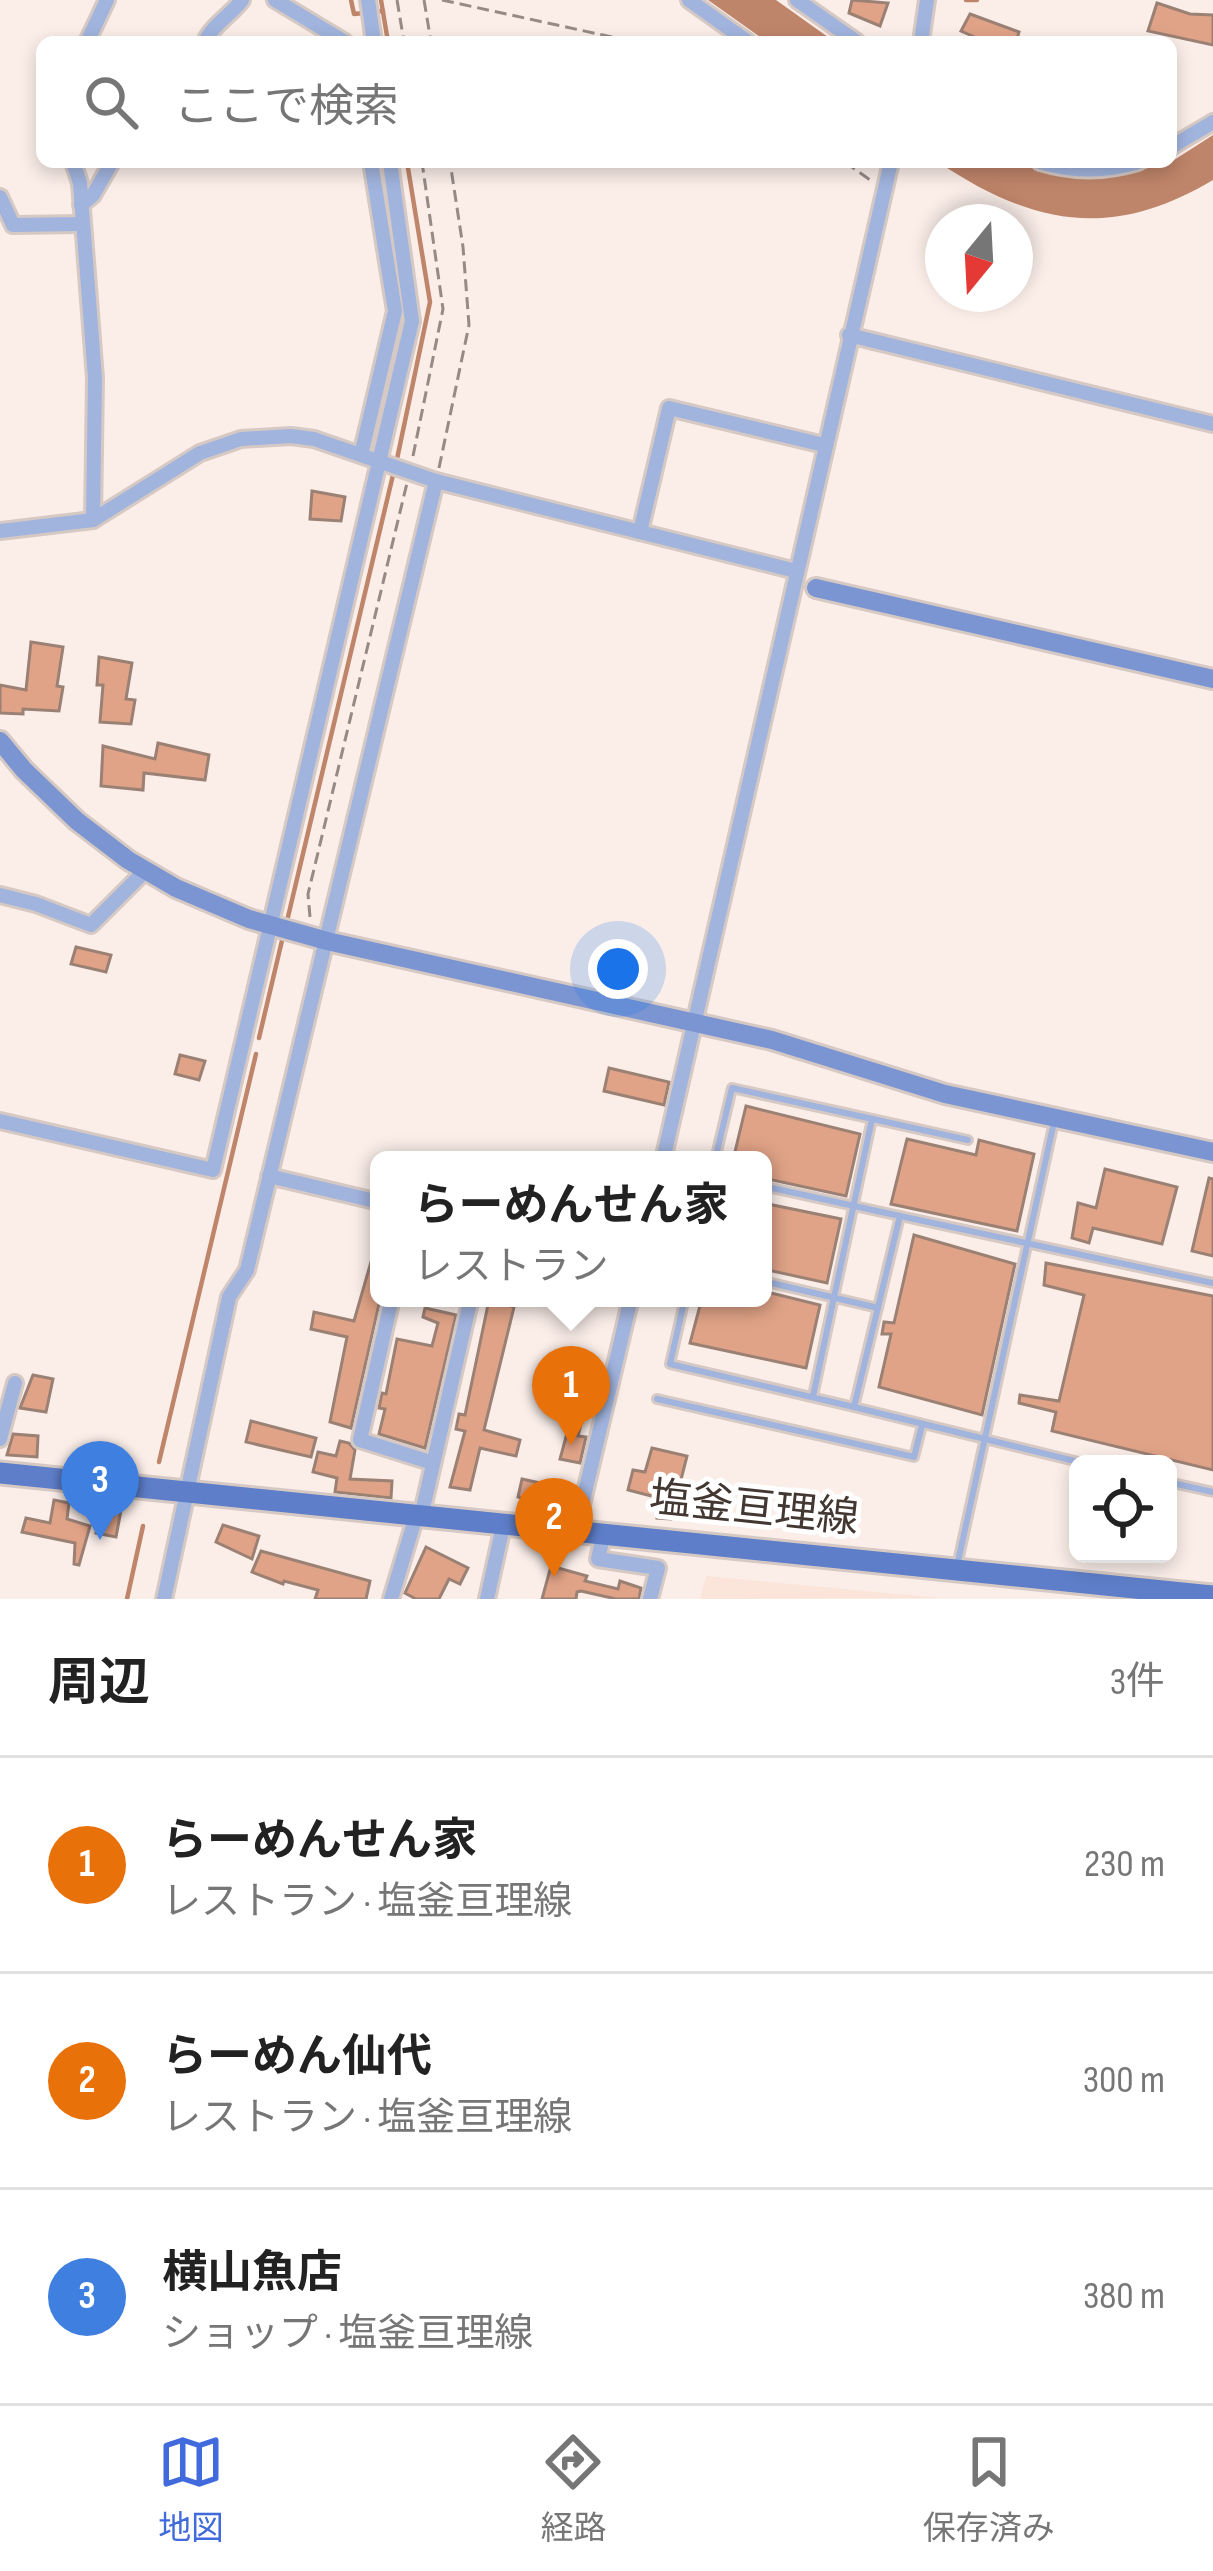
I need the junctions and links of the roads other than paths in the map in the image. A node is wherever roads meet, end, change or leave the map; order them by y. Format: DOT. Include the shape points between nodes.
graph roads {
  1 [pos="107,0"];
  2 [pos="242,0"];
  3 [pos="275,0"];
  4 [pos="689,0"];
  5 [pos="797,0"];
  6 [pos="927,0"];
  7 [pos="90,36"];
  8 [pos="208,36"];
  9 [pos="335,36"];
  10 [pos="740,36"];
  11 [pos="848,36"];
  12 [pos="922,36"];
  13 [pos="1213,122"];
  14 [pos="1177,143"];
  15 [pos="75,168"];
  16 [pos="109,168"];
  17 [pos="372,168"];
  18 [pos="391,168"];
  19 [pos="890,168"];
  20 [pos="0,197"];
  21 [pos="81,205"];
  22 [pos="82,224"];
  23 [pos="849,335"];
  24 [pos="1213,424"];
  25 [pos="824,445"];
  26 [pos="361,455"];
  27 [pos="380,462"];
  28 [pos="436,482"];
  29 [pos="93,520"];
  30 [pos="0,531"];
  31 [pos="640,532"];
  32 [pos="796,571"];
  33 [pos="816,588"];
  34 [pos="1213,679"];
  35 [pos="0,741"];
  36 [pos="145,871"];
  37 [pos="0,895"];
  38 [pos="274,926"];
  39 [pos="327,940"];
  40 [pos="696,1024"];
  41 [pos="1055,1117"];
  42 [pos="872,1119"];
  43 [pos="0,1121"];
  44 [pos="968,1140"];
  45 [pos="666,1151"];
  46 [pos="718,1151"];
  47 [pos="1213,1152"];
  48 [pos="269,1176"];
  49 [pos="772,1188"];
  50 [pos="370,1200"];
  51 [pos="854,1205"];
  52 [pos="900,1216"];
  53 [pos="1030,1241"];
  54 [pos="772,1283"];
  55 [pos="1213,1283"];
  56 [pos="836,1297"];
  57 [pos="390,1307"];
  58 [pos="469,1307"];
  59 [pos="629,1307"];
  60 [pos="683,1307"];
  61 [pos="878,1307"];
  62 [pos="15,1383"];
  63 [pos="813,1396"];
  64 [pos="657,1399"];
  65 [pos="854,1407"];
  66 [pos="922,1425"];
  67 [pos="0,1439"];
  68 [pos="984,1441"];
  69 [pos="1069,1460"];
  70 [pos="434,1463"];
  71 [pos="0,1473"];
  72 [pos="1177,1484"];
  73 [pos="1213,1492"];
  74 [pos="187,1493"];
  75 [pos="419,1517"];
  76 [pos="503,1526"];
  77 [pos="577,1530"];
  78 [pos="604,1533"];
  79 [pos="957,1569"];
  80 [pos="1213,1596"];
  81 [pos="164,1599"];
  82 [pos="391,1599"];
  83 [pos="487,1599"];
  84 [pos="650,1599"];
  1 -- 7 [label="street"];
  2 -- 8 [label="street"];
  3 -- 9 [label="street"];
  4 -- 10 [label="street"];
  5 -- 11 [label="street"];
  6 -- 12 [label="street"];
  13 -- 14 [label="street"];
  15 -- 21 [label="street"];
  16 -- 21 [label="street"];
  17 -- 26 [label="street" via="395,311"];
  18 -- 27 [label="street" via="412,320"];
  19 -- 23 [label="street"];
  20 -- 22 [label="street" via="13,225"];
  21 -- 22 [label="street"];
  22 -- 29 [label="street" via="95,378"];
  23 -- 24 [label="street"];
  23 -- 25 [label="street"];
  25 -- 31 [label="street" via="669,407"];
  25 -- 32 [label="street"];
  26 -- 27 [label="street"];
  26 -- 29 [label="street" via="291,436 241,439 200,453"];
  27 -- 28 [label="street"];
  27 -- 38 [label="street"];
  28 -- 31 [label="street"];
  28 -- 39 [label="street"];
  29 -- 30 [label="street"];
  31 -- 32 [label="street"];
  32 -- 40 [label="street"];
  33 -- 34 [label="street"];
  35 -- 36 [label="street" via="77,821"];
  36 -- 37 [label="street" via="91,925"];
  36 -- 38 [label="street"];
  38 -- 39 [label="street"];
  38 -- 43 [label="street" via="212,1170"];
  39 -- 40 [label="street"];
  39 -- 48 [label="street"];
  40 -- 41 [label="street"];
  40 -- 45 [label="street"];
  41 -- 47 [label="street"];
  41 -- 53 [label="lane"];
  42 -- 44 [label="lane"];
  42 -- 46 [label="lane" via="732,1088"];
  42 -- 51 [label="lane"];
  48 -- 50 [label="street"];
  48 -- 74 [label="street" via="247,1270 230,1297"];
  49 -- 51 [label="lane"];
  51 -- 52 [label="lane"];
  51 -- 56 [label="lane"];
  52 -- 53 [label="lane"];
  52 -- 61 [label="lane"];
  53 -- 55 [label="lane"];
  53 -- 68 [label="lane"];
  54 -- 56 [label="lane"];
  56 -- 61 [label="lane"];
  56 -- 63 [label="lane"];
  57 -- 70 [label="street" via="360,1440"];
  58 -- 70 [label="street"];
  59 -- 77 [label="street"];
  60 -- 63 [label="lane" via="670,1364"];
  61 -- 65 [label="lane"];
  62 -- 67 [label="street"];
  63 -- 65 [label="lane"];
  64 -- 66 [label="lane" via="914,1457"];
  65 -- 66 [label="lane"];
  66 -- 68 [label="lane"];
  68 -- 69 [label="lane"];
  68 -- 79 [label="lane"];
  70 -- 75 [label="street"];
  71 -- 74 [label="main road, 塩釜亘理線"];
  72 -- 73 [label="lane"];
  74 -- 75 [label="main road, 塩釜亘理線"];
  74 -- 81 [label="street"];
  75 -- 76 [label="main road, 塩釜亘理線"];
  75 -- 82 [label="street"];
  76 -- 77 [label="main road, 塩釜亘理線"];
  76 -- 83 [label="street"];
  77 -- 78 [label="main road, 塩釜亘理線"];
  78 -- 79 [label="main road, 塩釜亘理線"];
  78 -- 84 [label="street" via="598,1559 658,1568"];
  79 -- 80 [label="main road, 塩釜亘理線"];
}
